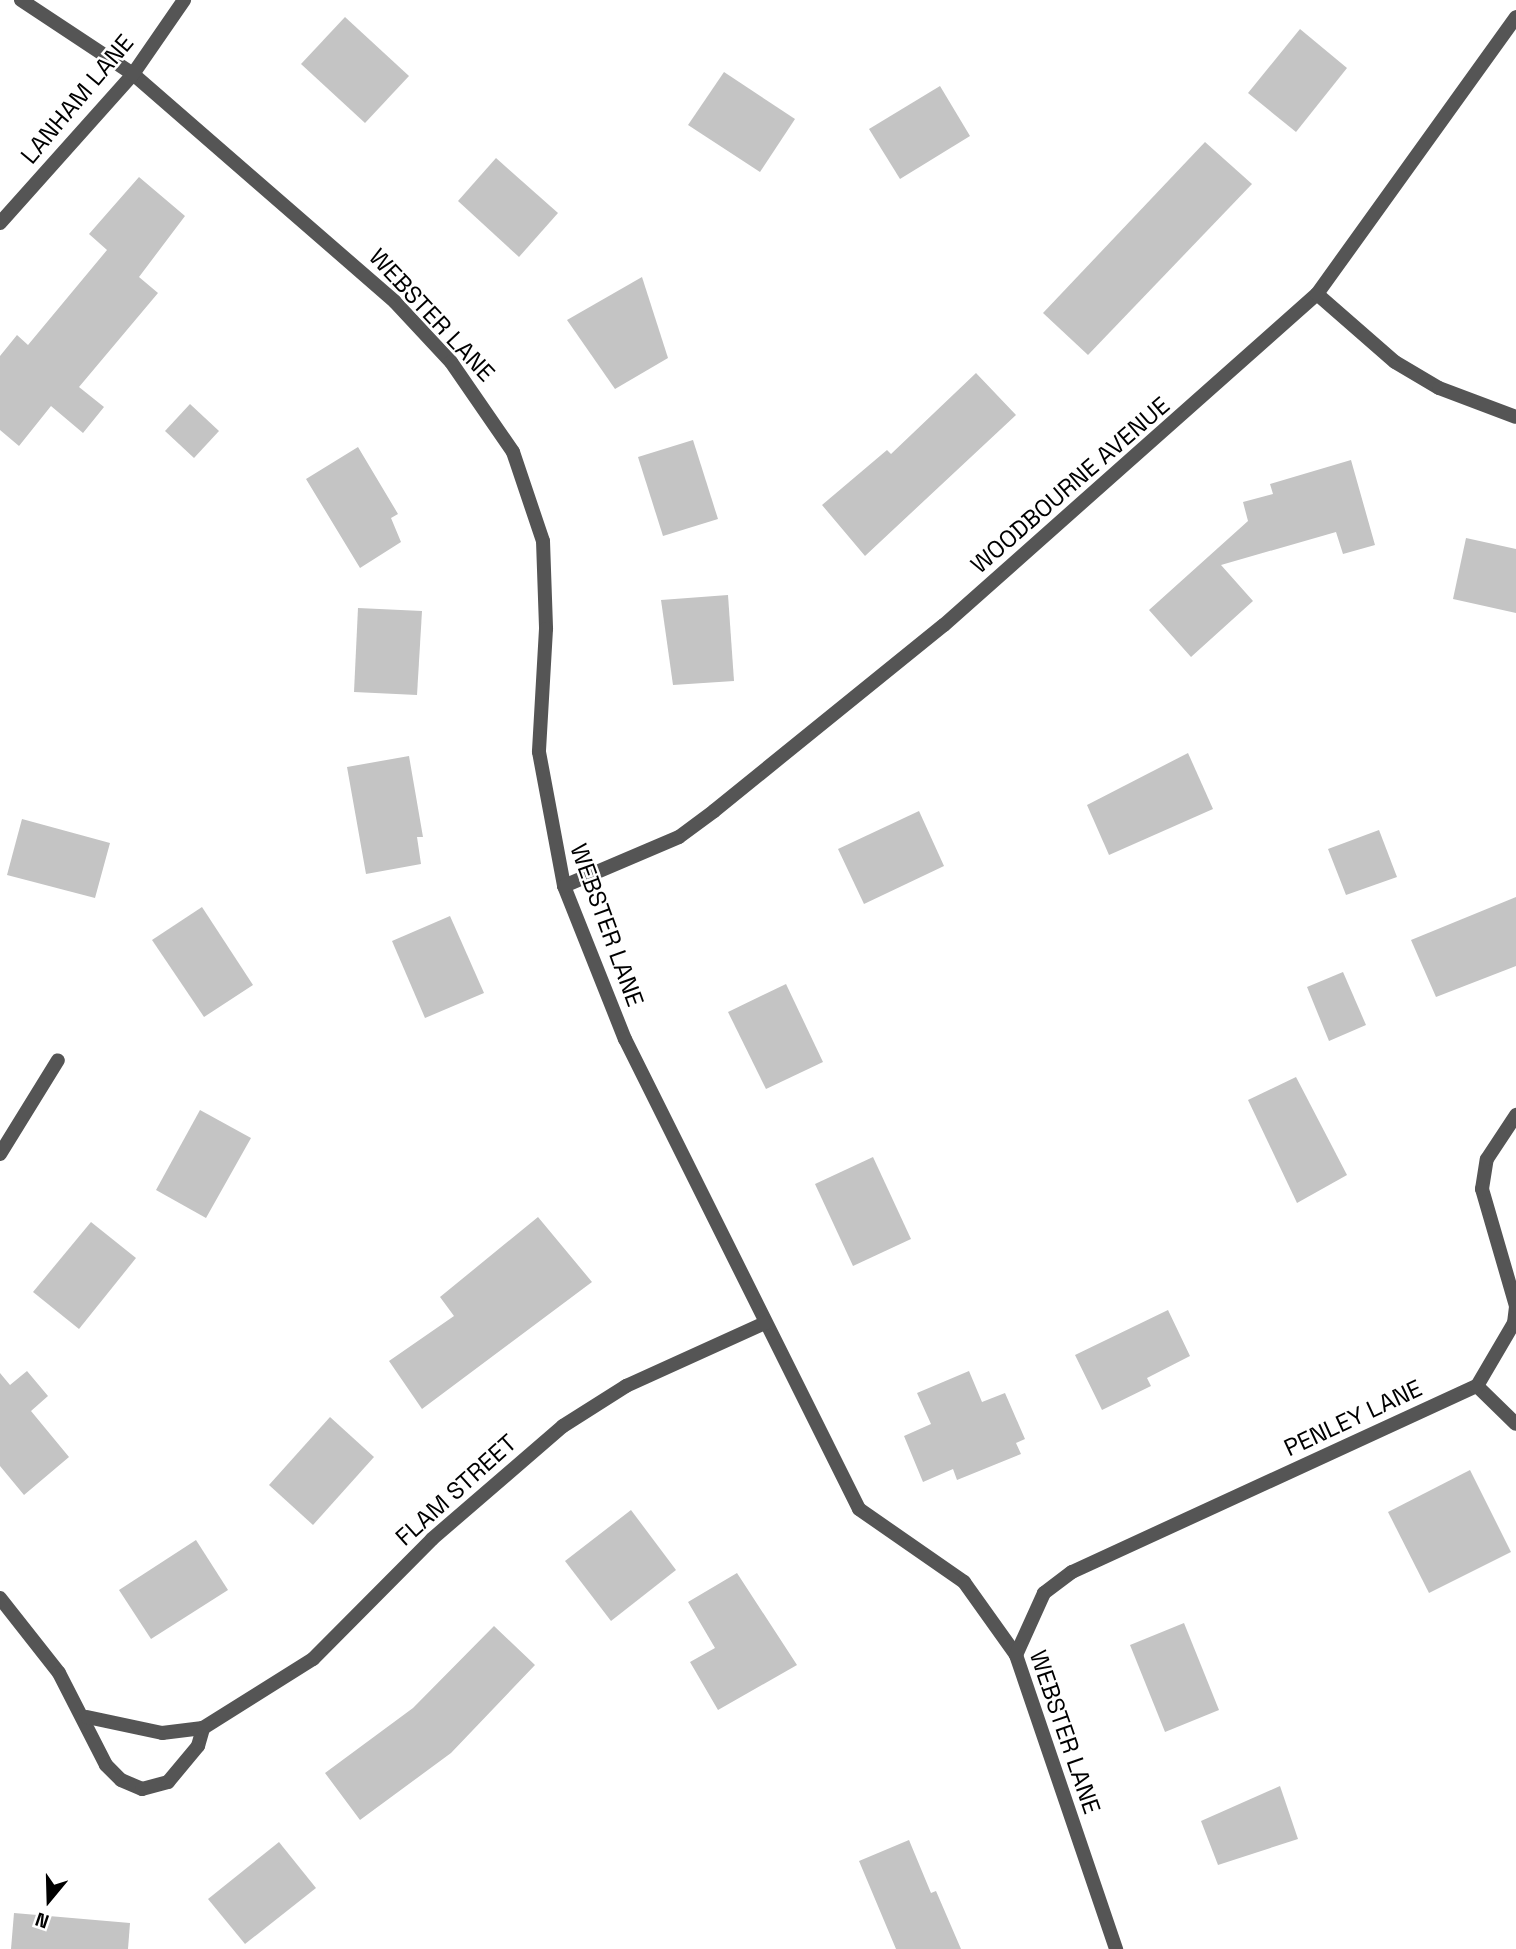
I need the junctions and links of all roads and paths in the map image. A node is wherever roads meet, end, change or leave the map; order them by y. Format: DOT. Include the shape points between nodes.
graph roads {
  1 [pos="21,0"];
  2 [pos="184,0"];
  3 [pos="1516,17"];
  4 [pos="132,74"];
  5 [pos="0,223"];
  6 [pos="1317,294"];
  7 [pos="1516,417"];
  8 [pos="564,886"];
  9 [pos="58,1060"];
  10 [pos="1516,1115"];
  11 [pos="0,1154"];
  12 [pos="765,1323"];
  13 [pos="1477,1386"];
  14 [pos="1516,1424"];
  15 [pos="0,1598"];
  16 [pos="1016,1654"];
  17 [pos="87,1717"];
  18 [pos="203,1728"];
  19 [pos="1116,1949"];
  1 -- 4 [label="street, WEBSTER LANE"];
  2 -- 4 [label="street, LANHAM LANE"];
  3 -- 6 [label="street, WOODBOURNE AVENUE"];
  4 -- 5 [label="street, LANHAM LANE"];
  4 -- 8 [label="street, WEBSTER LANE" via="395,302 460,373 513,452 543,541 546,616 539,752"];
  6 -- 7 [label="street" via="1395,362 1439,388"];
  6 -- 8 [label="street, WOODBOURNE AVENUE" via="944,625 714,811 679,837"];
  8 -- 12 [label="street, WEBSTER LANE" via="625,1038"];
  9 -- 11 [label="street"];
  10 -- 13 [label="street" via="1488,1159 1482,1189 1508,1273 1514,1323"];
  12 -- 16 [label="street, WEBSTER LANE" via="859,1509 964,1582"];
  12 -- 18 [label="street, FLAM STREET" via="626,1385 564,1426 432,1539 313,1659"];
  13 -- 14 [label="street"];
  13 -- 16 [label="street, PENLEY LANE" via="1072,1572 1044,1593"];
  15 -- 17 [label="street, FLAM STREET"];
  16 -- 19 [label="street, WEBSTER LANE"];
  17 -- 18 [label="street, FLAM STREET" via="162,1732"];
  17 -- 18 [label="street, FLAM STREET" via="106,1765 142,1789 180,1771"];
}
